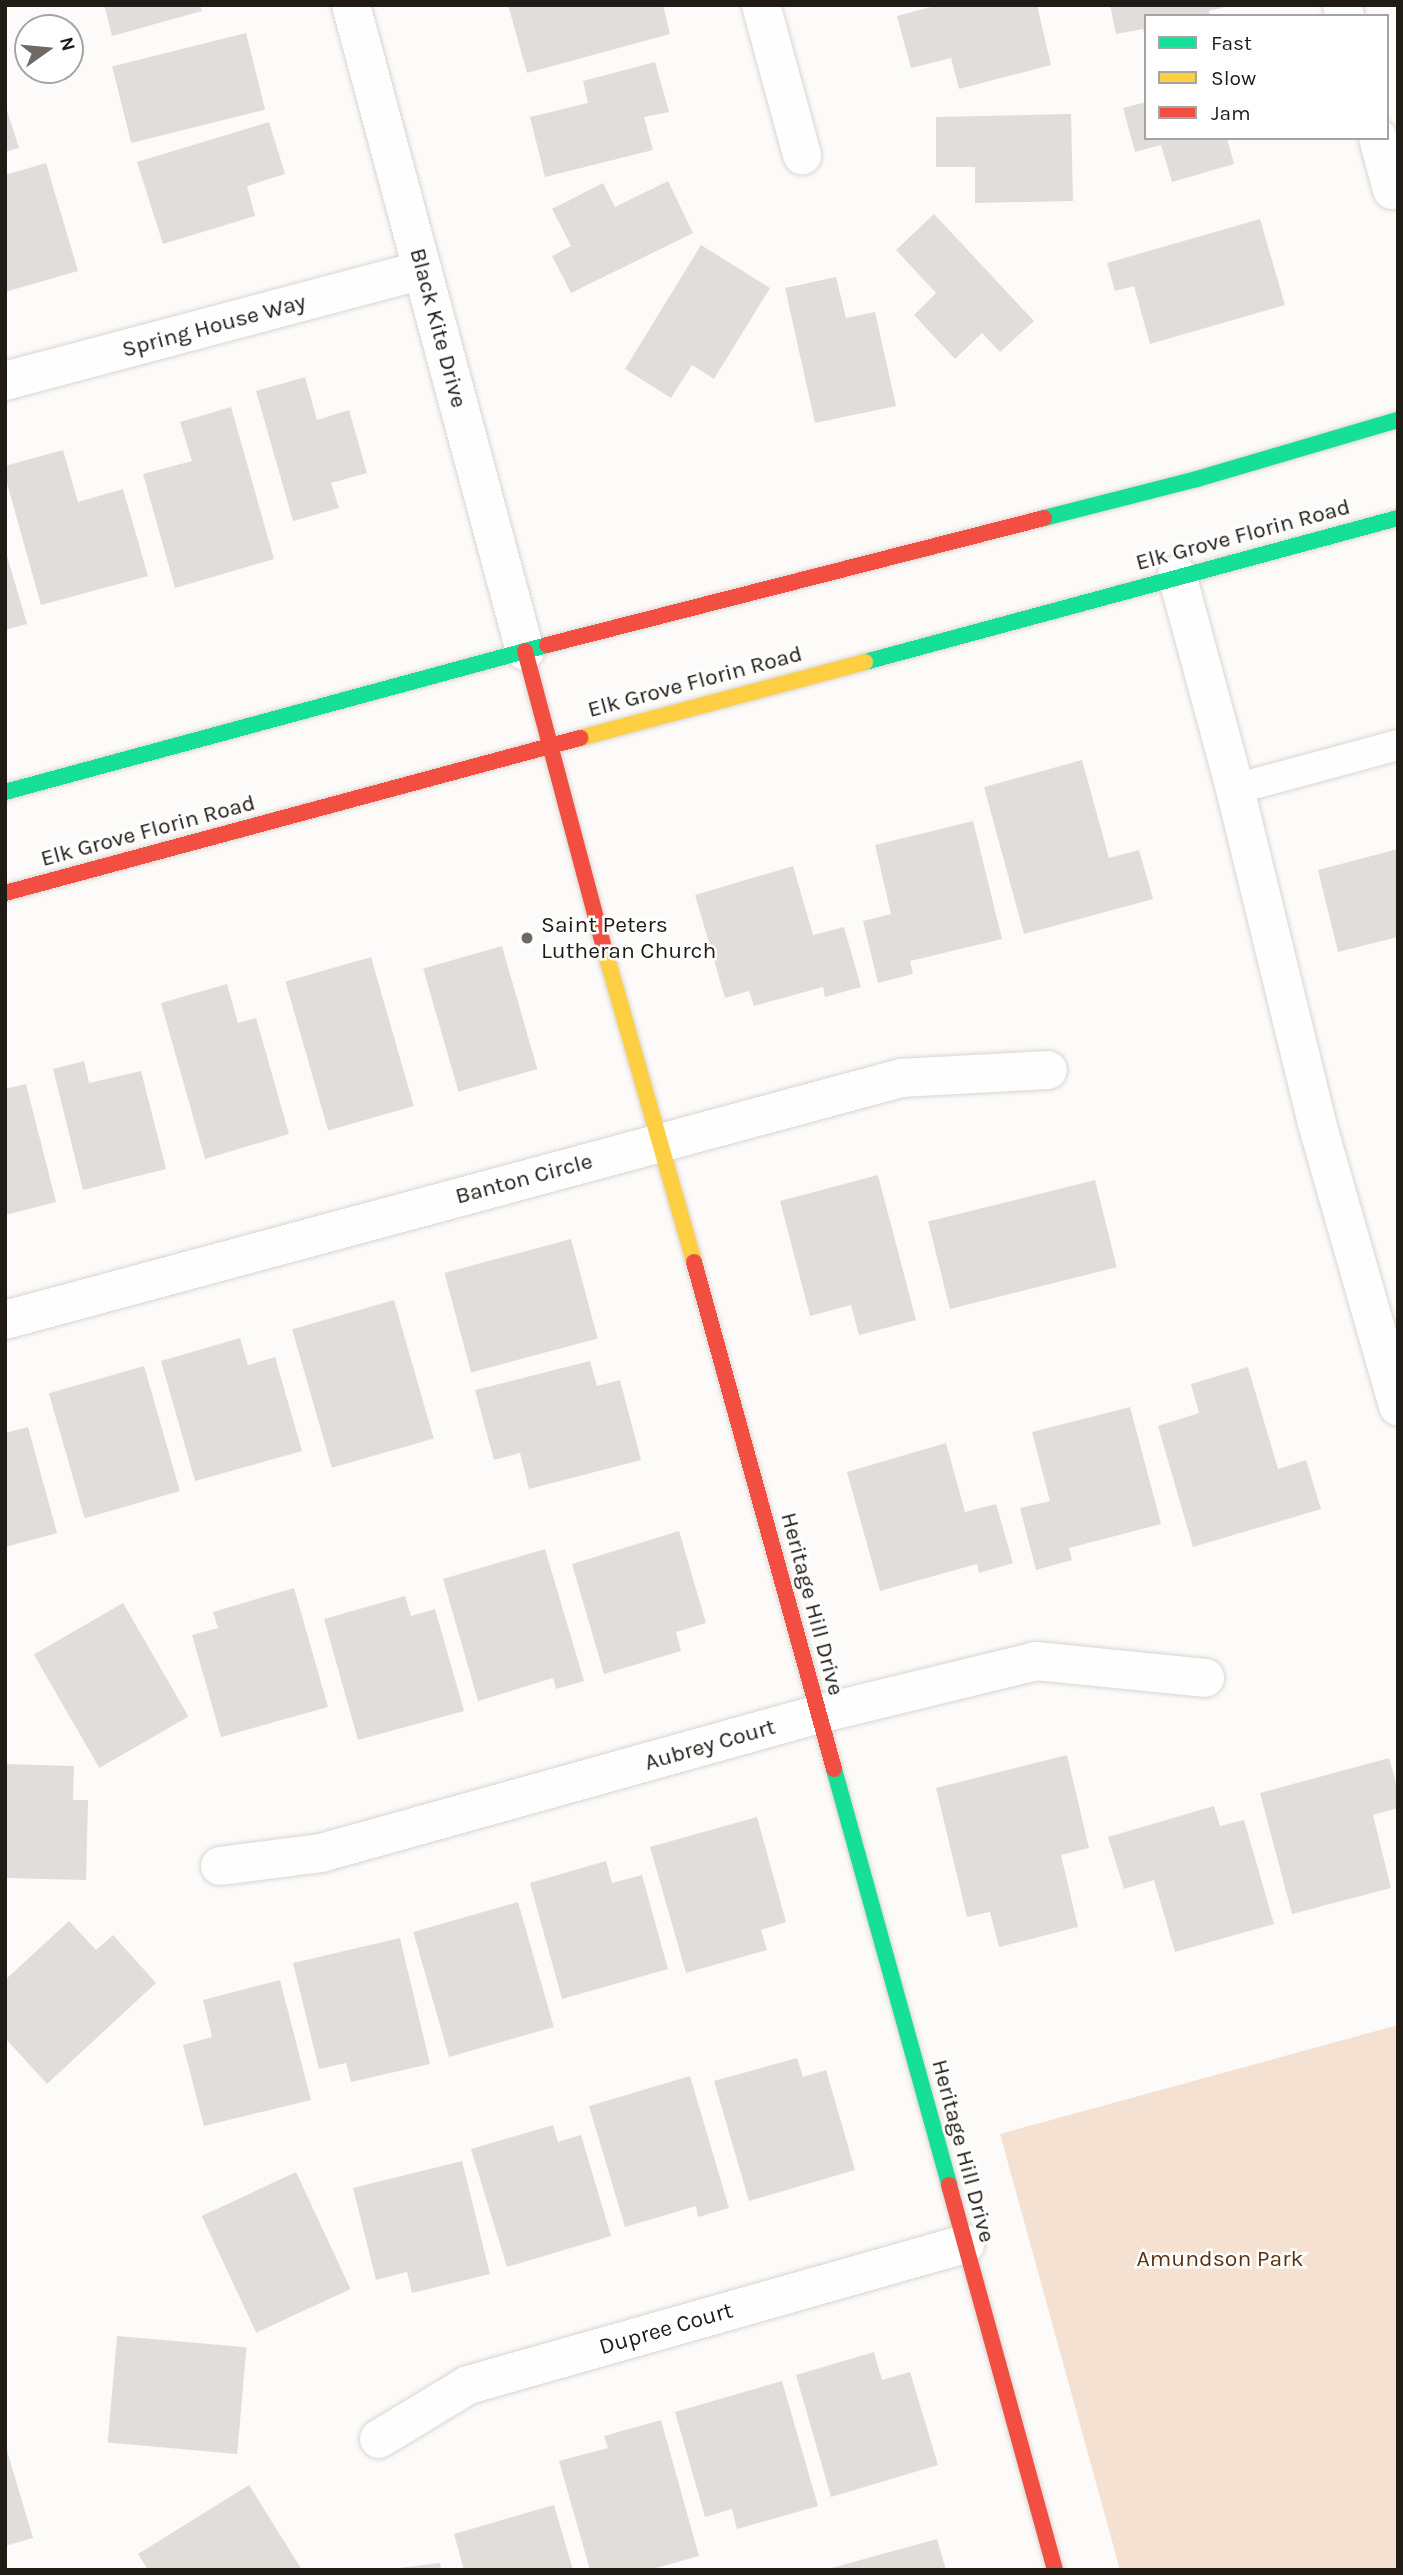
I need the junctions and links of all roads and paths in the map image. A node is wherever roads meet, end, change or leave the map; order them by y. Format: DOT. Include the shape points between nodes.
graph roads {
  1 [pos="351,5"];
  2 [pos="761,5"];
  3 [pos="1379,140"];
  4 [pos="802,155"];
  5 [pos="1392,190"];
  6 [pos="423,270"];
  7 [pos="5,381"];
  8 [pos="1398,420"];
  9 [pos="1398,518"];
  10 [pos="1177,575"];
  11 [pos="525,651"];
  12 [pos="1398,745"];
  13 [pos="547,746"];
  14 [pos="1235,789"];
  15 [pos="5,792"];
  16 [pos="5,893"];
  17 [pos="1048,1070"];
  18 [pos="661,1142"];
  19 [pos="5,1320"];
  20 [pos="1398,1406"];
  21 [pos="1205,1678"];
  22 [pos="819,1714"];
  23 [pos="220,1866"];
  24 [pos="965,2244"];
  25 [pos="379,2439"];
  26 [pos="1055,2570"];
  1 -- 6 [label="street, Black Kite Drive"];
  2 -- 4 [label="street"];
  3 -- 5 [label="street"];
  6 -- 7 [label="street, Spring House Way"];
  6 -- 11 [label="street, Black Kite Drive"];
  8 -- 11 [label="main road" via="1197,478"];
  9 -- 10 [label="main road, Elk Grove Florin Road"];
  10 -- 13 [label="main road, Elk Grove Florin Road"];
  10 -- 14 [label="street"];
  11 -- 13 [label="main road, Heritage Hill Drive"];
  11 -- 15 [label="main road"];
  12 -- 14 [label="lane"];
  13 -- 16 [label="main road, Elk Grove Florin Road"];
  13 -- 18 [label="main road, Heritage Hill Drive"];
  14 -- 20 [label="street" via="1316,1120"];
  17 -- 18 [label="street, Banton Circle" via="901,1078"];
  18 -- 19 [label="street, Banton Circle"];
  18 -- 22 [label="main road, Heritage Hill Drive"];
  21 -- 22 [label="street, Aubrey Court" via="1036,1661"];
  22 -- 23 [label="street, Aubrey Court" via="321,1853"];
  22 -- 24 [label="main road, Heritage Hill Drive"];
  24 -- 25 [label="street, Dupree Court" via="468,2385"];
  24 -- 26 [label="main road, Heritage Hill Drive"];
}
